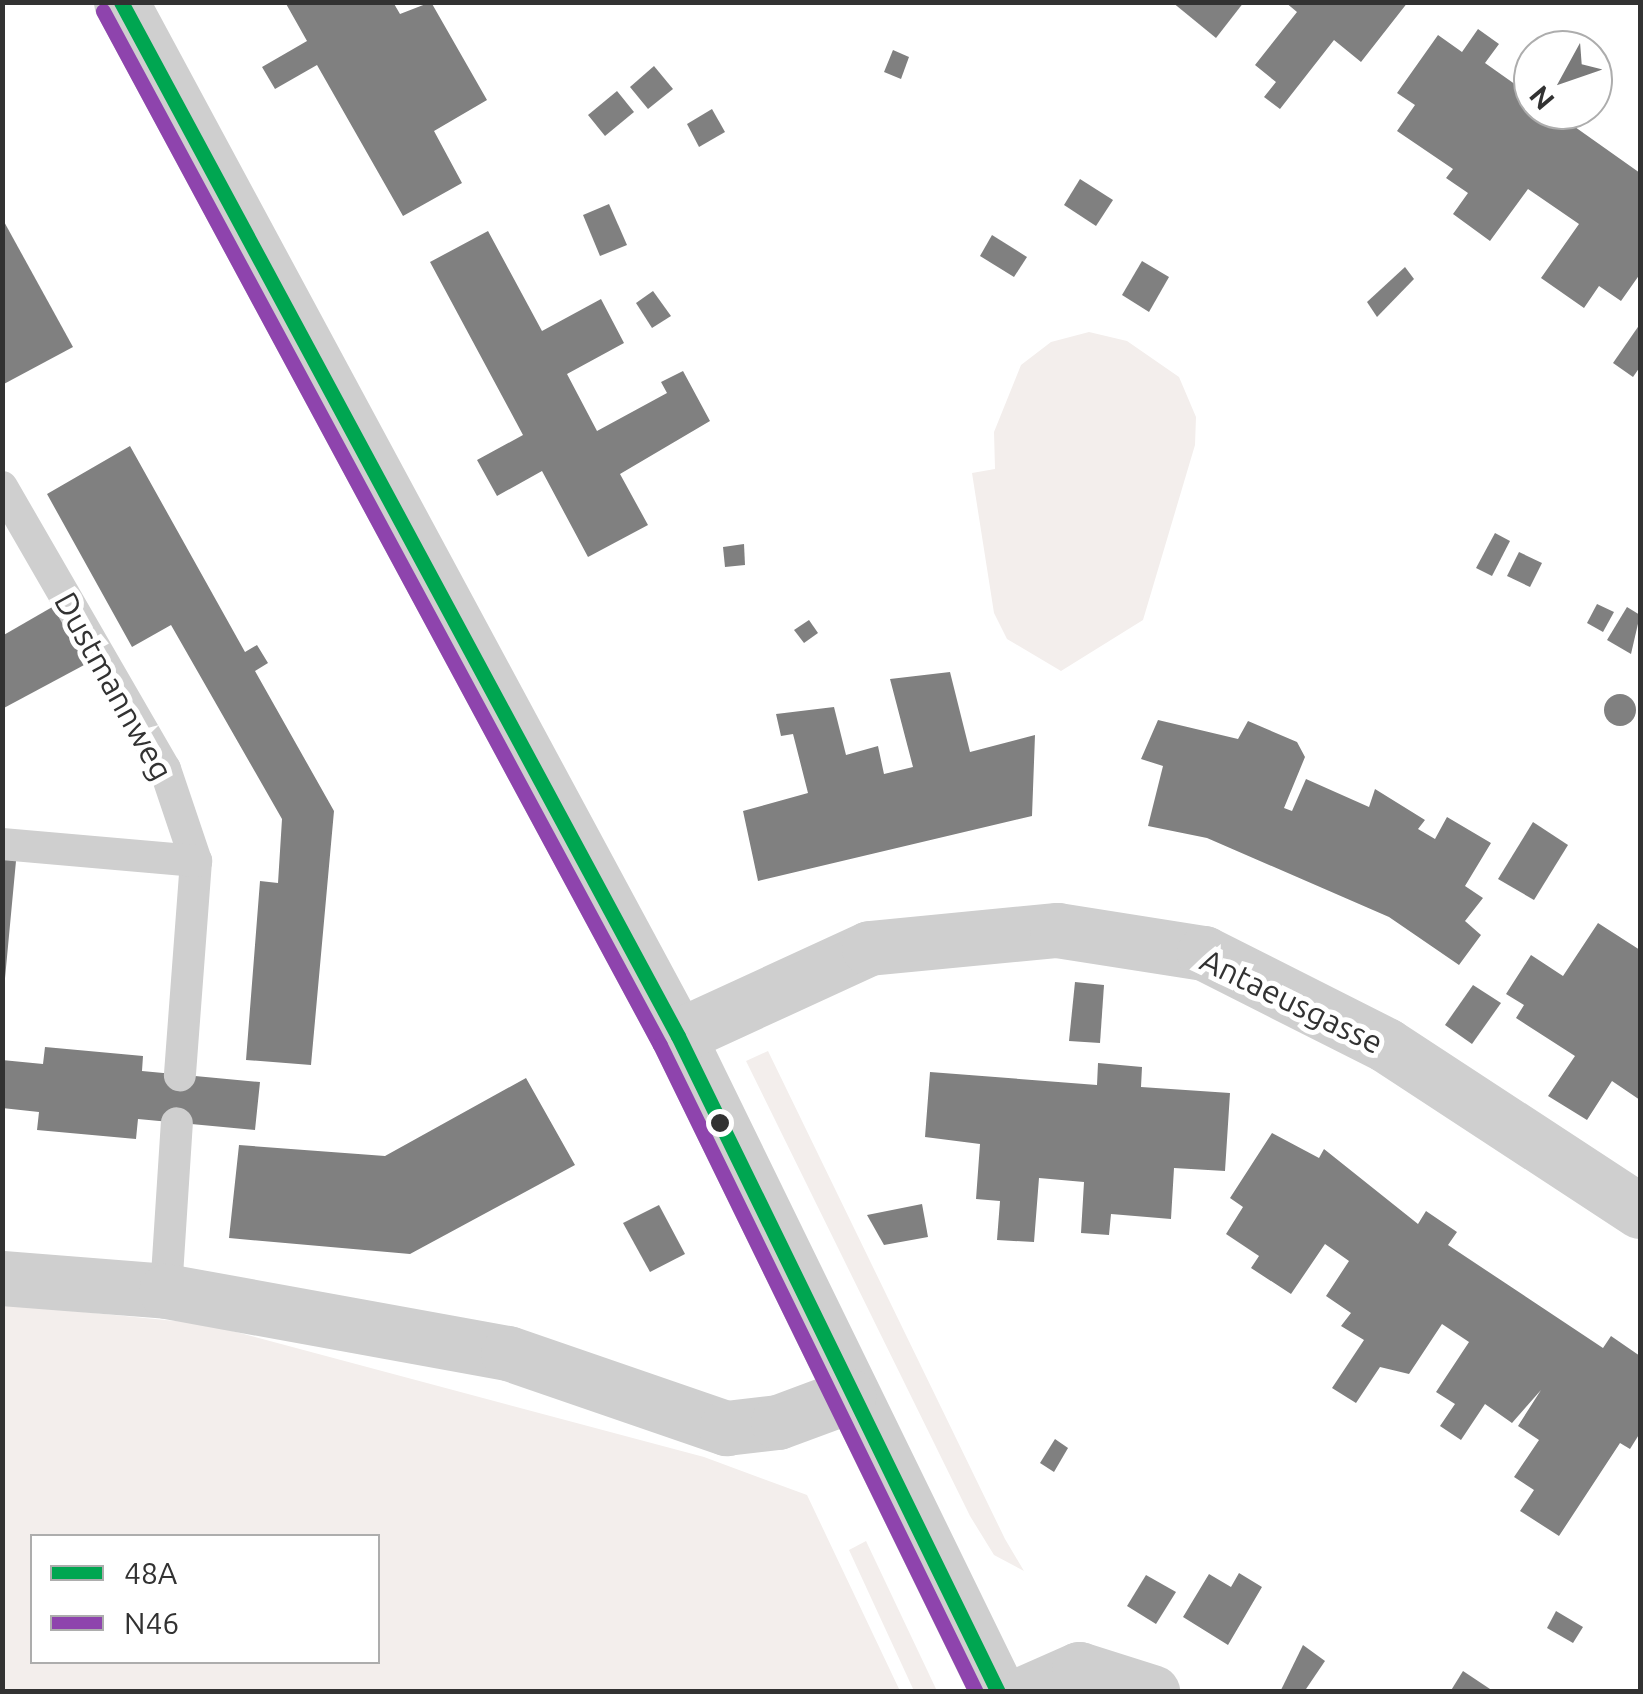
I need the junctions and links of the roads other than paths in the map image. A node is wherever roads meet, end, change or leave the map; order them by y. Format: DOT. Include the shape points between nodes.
graph roads {
  1 [pos="121,2"];
  2 [pos="2,488"];
  3 [pos="2,844"];
  4 [pos="196,861"];
  5 [pos="678,1036"];
  6 [pos="180,1074"];
  7 [pos="177,1123"];
  8 [pos="1640,1212"];
  9 [pos="2,1278"];
  10 [pos="166,1291"];
  11 [pos="848,1396"];
  12 [pos="998,1692"];
  13 [pos="1026,1692"];
  14 [pos="1152,1692"];
  1 -- 5 [label="street"];
  2 -- 4 [label="lane, Dustmannweg" via="165,769"];
  3 -- 4 [label="lane"];
  4 -- 6 [label="lane, Dustmannweg"];
  5 -- 8 [label="street, Antaeusgasse" via="870,948 1057,930 1204,953 1386,1045"];
  5 -- 11 [label="street"];
  7 -- 10 [label="lane"];
  9 -- 10 [label="street"];
  10 -- 11 [label="street" via="508,1353 726,1428 778,1422"];
  11 -- 12 [label="street"];
  13 -- 14 [label="street" via="1079,1669"];
}
